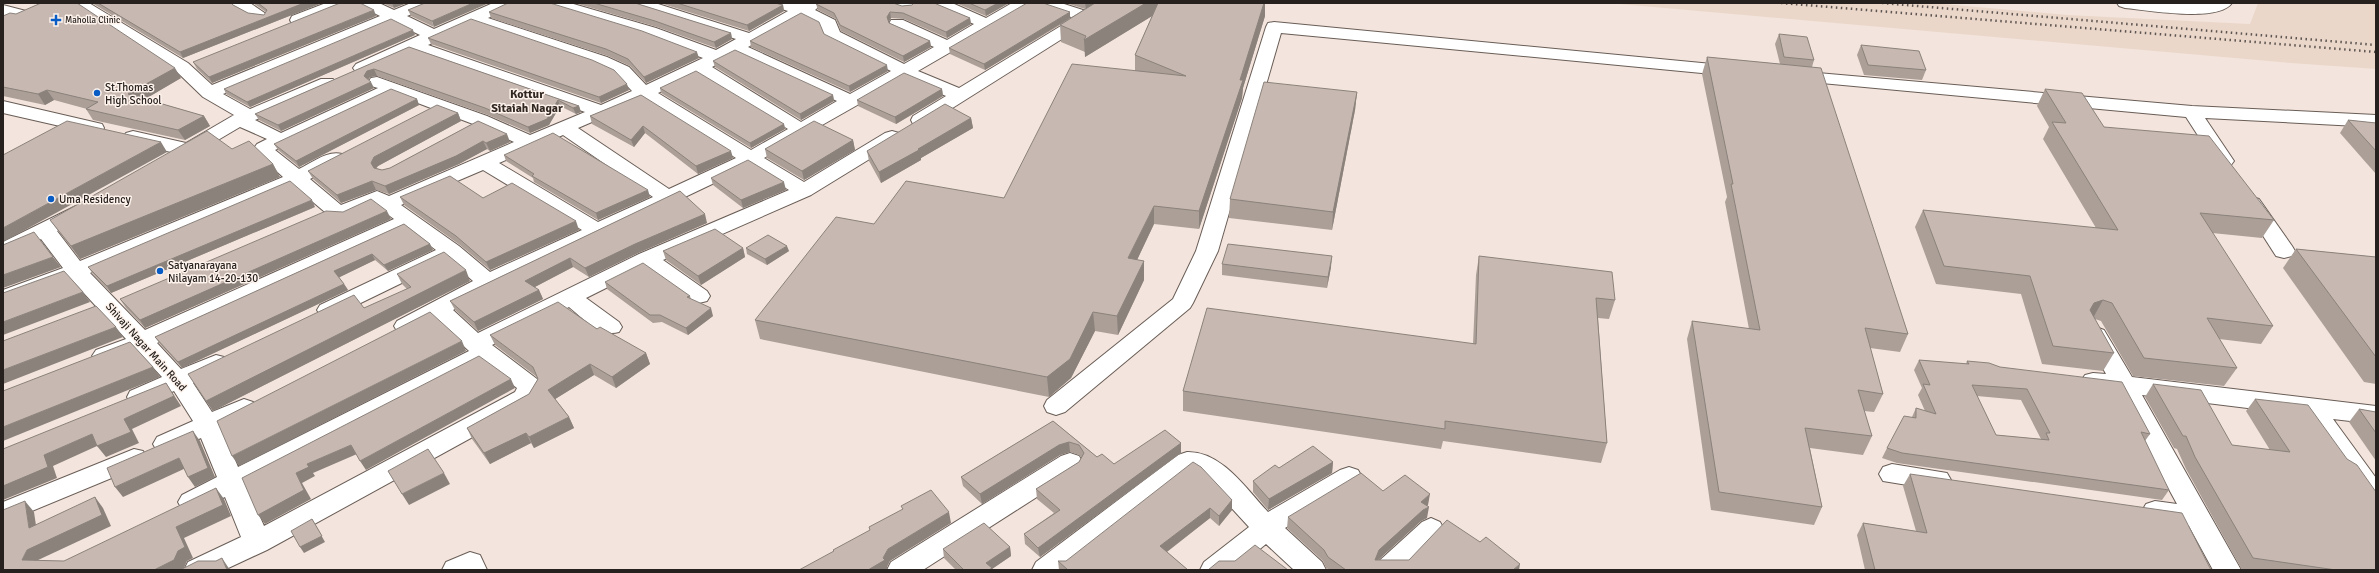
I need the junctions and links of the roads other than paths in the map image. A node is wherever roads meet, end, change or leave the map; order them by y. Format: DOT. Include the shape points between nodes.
graph roads {
  1 [pos="78,3"];
  2 [pos="238,3"];
  3 [pos="340,3"];
  4 [pos="366,3"];
  5 [pos="425,3"];
  6 [pos="507,3"];
  7 [pos="553,3"];
  8 [pos="638,3"];
  9 [pos="778,3"];
  10 [pos="1024,3"];
  11 [pos="1045,3"];
  12 [pos="1111,3"];
  13 [pos="2125,3"];
  14 [pos="2224,3"];
  15 [pos="940,4"];
  16 [pos="809,7"];
  17 [pos="3,10"];
  18 [pos="260,16"];
  19 [pos="394,16"];
  20 [pos="1086,17"];
  21 [pos="472,18"];
  22 [pos="3,23"];
  23 [pos="897,24"];
  24 [pos="988,24"];
  25 [pos="282,26"];
  26 [pos="433,35"];
  27 [pos="742,43"];
  28 [pos="413,45"];
  29 [pos="947,46"];
  30 [pos="718,56"];
  31 [pos="698,67"];
  32 [pos="904,71"];
  33 [pos="1753,73"];
  34 [pos="347,74"];
  35 [pos="1777,75"];
  36 [pos="391,88"];
  37 [pos="209,93"];
  38 [pos="644,93"];
  39 [pos="961,96"];
  40 [pos="851,101"];
  41 [pos="438,105"];
  42 [pos="3,107"];
  43 [pos="600,111"];
  44 [pos="2192,112"];
  45 [pos="418,116"];
  46 [pos="244,118"];
  47 [pos="480,120"];
  48 [pos="2376,121"];
  49 [pos="564,127"];
  50 [pos="802,130"];
  51 [pos="460,131"];
  52 [pos="273,136"];
  53 [pos="529,142"];
  54 [pos="189,149"];
  55 [pos="348,152"];
  56 [pos="749,159"];
  57 [pos="168,161"];
  58 [pos="484,162"];
  59 [pos="299,177"];
  60 [pos="804,191"];
  61 [pos="668,198"];
  62 [pos="93,203"];
  63 [pos="387,204"];
  64 [pos="331,209"];
  65 [pos="309,218"];
  66 [pos="408,220"];
  67 [pos="45,230"];
  68 [pos="597,230"];
  69 [pos="9,244"];
  70 [pos="451,251"];
  71 [pos="2284,251"];
  72 [pos="646,259"];
  73 [pos="76,271"];
  74 [pos="488,282"];
  75 [pos="130,296"];
  76 [pos="568,296"];
  77 [pos="699,296"];
  78 [pos="3,298"];
  79 [pos="98,309"];
  80 [pos="438,309"];
  81 [pos="308,320"];
  82 [pos="611,327"];
  83 [pos="2092,327"];
  84 [pos="390,334"];
  85 [pos="142,341"];
  86 [pos="480,348"];
  87 [pos="236,354"];
  88 [pos="83,364"];
  89 [pos="2070,378"];
  90 [pos="179,381"];
  91 [pos="2123,385"];
  92 [pos="265,397"];
  93 [pos="120,405"];
  94 [pos="1056,406"];
  95 [pos="2311,407"];
  96 [pos="2376,415"];
  97 [pos="208,426"];
  98 [pos="1070,463"];
  99 [pos="1892,474"];
  100 [pos="1349,476"];
  101 [pos="233,482"];
  102 [pos="1963,484"];
  103 [pos="2376,498"];
  104 [pos="2128,507"];
  105 [pos="169,512"];
  106 [pos="3,513"];
  107 [pos="2199,517"];
  108 [pos="1267,528"];
  109 [pos="1431,529"];
  110 [pos="257,542"];
  111 [pos="198,570"];
  112 [pos="456,570"];
  113 [pos="473,570"];
  114 [pos="901,570"];
  115 [pos="1046,570"];
  116 [pos="1214,570"];
  117 [pos="1312,570"];
  118 [pos="1388,570"];
  119 [pos="2227,570"];
  1 -- 37 [label="street" via="189,64"];
  2 -- 18 [label="street"];
  3 -- 25 [label="street"];
  4 -- 19 [label="street"];
  5 -- 19 [label="street"];
  6 -- 21 [label="street"];
  7 -- 30 [label="street" via="650,32"];
  8 -- 27 [label="street"];
  9 -- 16 [label="street"];
  10 -- 24 [label="street"];
  11 -- 20 [label="street"];
  12 -- 20 [label="street"];
  13 -- 14 [label="street" via="2173,8 2218,8"];
  15 -- 24 [label="street"];
  16 -- 27 [label="street"];
  16 -- 32 [label="street" via="829,24 832,34"];
  17 -- 22 [label="street" via="26,12"];
  19 -- 26 [label="street"];
  19 -- 37 [label="street"];
  20 -- 39 [label="street"];
  21 -- 26 [label="street"];
  21 -- 38 [label="street" via="623,71"];
  23 -- 29 [label="street"];
  24 -- 29 [label="street"];
  26 -- 28 [label="street"];
  27 -- 30 [label="street"];
  27 -- 40 [label="street"];
  28 -- 34 [label="street"];
  28 -- 43 [label="street"];
  29 -- 32 [label="street"];
  30 -- 31 [label="street"];
  31 -- 38 [label="street"];
  31 -- 50 [label="street"];
  32 -- 39 [label="street"];
  32 -- 40 [label="street"];
  33 -- 94 [label="street" via="1274,27 1206,251 1182,303"];
  34 -- 36 [label="street"];
  34 -- 46 [label="street"];
  35 -- 44 [label="street"];
  36 -- 41 [label="street"];
  36 -- 59 [label="street" via="264,148"];
  37 -- 46 [label="street"];
  38 -- 43 [label="street"];
  38 -- 56 [label="street"];
  39 -- 60 [label="street"];
  40 -- 50 [label="street"];
  41 -- 45 [label="street"];
  41 -- 47 [label="street"];
  42 -- 54 [label="street"];
  43 -- 49 [label="street"];
  44 -- 48 [label="street"];
  44 -- 71 [label="street"];
  46 -- 52 [label="street"];
  46 -- 54 [label="street"];
  47 -- 51 [label="street"];
  47 -- 53 [label="street"];
  49 -- 53 [label="street"];
  49 -- 61 [label="street"];
  50 -- 56 [label="street"];
  53 -- 58 [label="street"];
  54 -- 57 [label="street"];
  55 -- 59 [label="street"];
  56 -- 60 [label="street"];
  56 -- 61 [label="street"];
  58 -- 63 [label="street"];
  58 -- 68 [label="street"];
  59 -- 64 [label="street"];
  59 -- 73 [label="street"];
  60 -- 72 [label="street"];
  61 -- 68 [label="street"];
  62 -- 67 [label="street"];
  63 -- 64 [label="street" via="377,197 339,214"];
  63 -- 66 [label="street"];
  64 -- 65 [label="street"];
  66 -- 70 [label="street"];
  66 -- 85 [label="street"];
  67 -- 69 [label="street"];
  67 -- 73 [label="street, Shivaji Nagar Main Road"];
  68 -- 74 [label="street"];
  70 -- 74 [label="street"];
  70 -- 81 [label="street"];
  72 -- 76 [label="street"];
  72 -- 77 [label="street"];
  73 -- 78 [label="street"];
  73 -- 79 [label="street, Shivaji Nagar Main Road"];
  74 -- 80 [label="street"];
  75 -- 79 [label="street"];
  76 -- 82 [label="street"];
  76 -- 86 [label="street"];
  79 -- 85 [label="street, Shivaji Nagar Main Road"];
  80 -- 84 [label="street"];
  80 -- 86 [label="street"];
  83 -- 91 [label="street"];
  85 -- 88 [label="street"];
  85 -- 90 [label="street, Shivaji Nagar Main Road"];
  86 -- 101 [label="street"];
  86 -- 110 [label="street" via="529,385 524,398"];
  87 -- 90 [label="street"];
  89 -- 91 [label="street"];
  90 -- 93 [label="street"];
  90 -- 97 [label="street, Shivaji Nagar Main Road"];
  91 -- 95 [label="street"];
  91 -- 107 [label="street"];
  92 -- 97 [label="street"];
  95 -- 96 [label="street"];
  95 -- 103 [label="street"];
  97 -- 101 [label="street, Shivaji Nagar Main Road"];
  97 -- 106 [label="street"];
  98 -- 114 [label="street"];
  99 -- 102 [label="street"];
  100 -- 108 [label="street"];
  101 -- 105 [label="street"];
  101 -- 110 [label="street, Shivaji Nagar Main Road"];
  104 -- 107 [label="street"];
  107 -- 119 [label="street"];
  108 -- 115 [label="street" via="1211,469 1202,463 1187,462"];
  108 -- 116 [label="street"];
  108 -- 117 [label="street"];
  109 -- 118 [label="street"];
  110 -- 111 [label="street"];
  112 -- 113 [label="street" via="470,563"];
}
